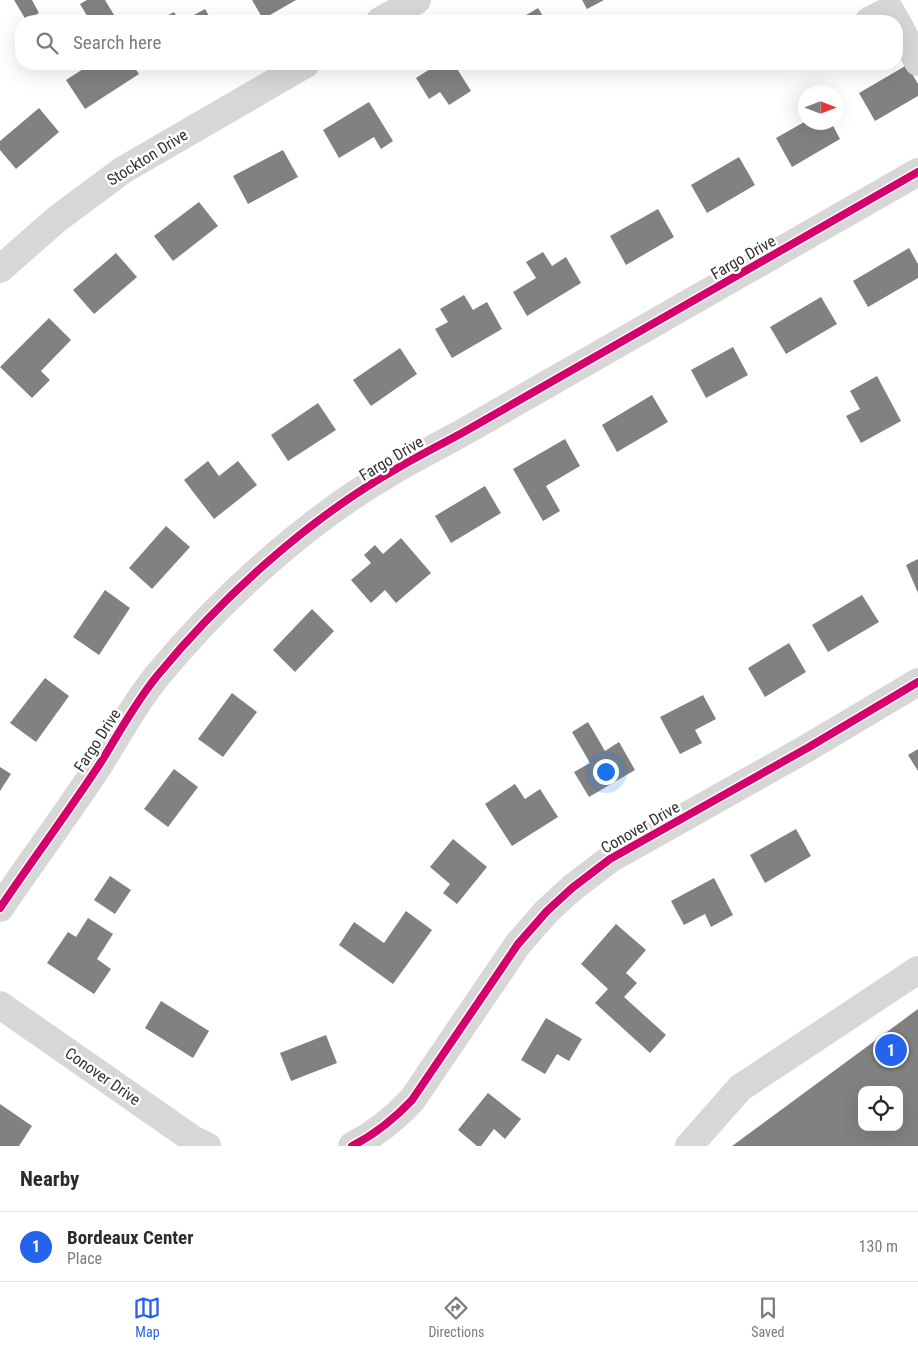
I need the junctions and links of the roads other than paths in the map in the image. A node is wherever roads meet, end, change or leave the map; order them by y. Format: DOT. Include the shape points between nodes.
graph roads {
  1 [pos="417,0"];
  2 [pos="391,15"];
  3 [pos="880,15"];
  4 [pos="893,15"];
  5 [pos="903,33"];
  6 [pos="918,62"];
  7 [pos="296,70"];
  8 [pos="918,172"];
  9 [pos="0,269"];
  10 [pos="918,682"];
  11 [pos="0,908"];
  12 [pos="918,970"];
  13 [pos="0,1005"];
  14 [pos="207,1146"];
  15 [pos="352,1146"];
  16 [pos="689,1146"];
  1 -- 2 [label="street"];
  3 -- 4 [label="street" via="890,10"];
  5 -- 6 [label="street"];
  7 -- 9 [label="street, Stockton Drive" via="122,170 57,219"];
  8 -- 11 [label="street, Fargo Drive" via="395,470 326,515 277,554 227,599 156,678"];
  10 -- 15 [label="street, Conover Drive" via="610,859 572,888 518,944 412,1100 369,1138"];
  12 -- 16 [label="street" via="740,1088"];
  13 -- 14 [label="street, Conover Drive"];
}
